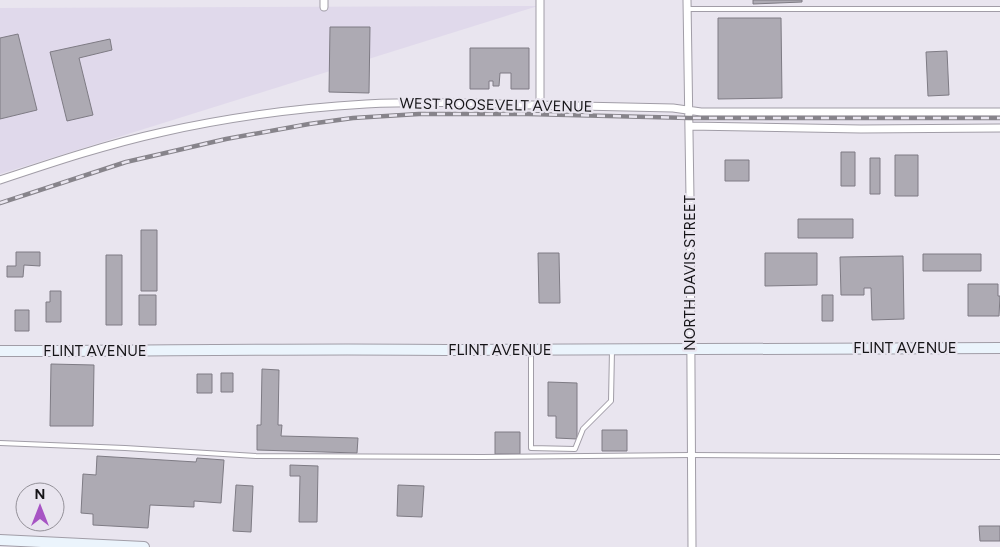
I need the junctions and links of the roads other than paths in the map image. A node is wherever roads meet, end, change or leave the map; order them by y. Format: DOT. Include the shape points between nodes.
graph roads {
  1 [pos="540,0"];
  2 [pos="687,0"];
  3 [pos="687,9"];
  4 [pos="1000,9"];
  5 [pos="540,105"];
  6 [pos="689,110"];
  7 [pos="1000,112"];
  8 [pos="689,126"];
  9 [pos="1000,128"];
  10 [pos="0,180"];
  11 [pos="1000,348"];
  12 [pos="612,349"];
  13 [pos="690,349"];
  14 [pos="531,350"];
  15 [pos="0,351"];
  16 [pos="0,443"];
  17 [pos="691,455"];
  18 [pos="1000,457"];
  19 [pos="0,540"];
  20 [pos="144,547"];
  21 [pos="692,547"];
  1 -- 5 [label="street"];
  2 -- 3 [label="street, NORTH DAVIS STREET"];
  3 -- 4 [label="lane"];
  3 -- 6 [label="street, NORTH DAVIS STREET"];
  5 -- 6 [label="street, WEST ROOSEVELT AVENUE"];
  5 -- 10 [label="street, WEST ROOSEVELT AVENUE" via="406,102 272,113 142,137"];
  6 -- 7 [label="street, WEST ROOSEVELT AVENUE"];
  6 -- 8 [label="street, NORTH DAVIS STREET"];
  8 -- 9 [label="street"];
  8 -- 13 [label="street, NORTH DAVIS STREET"];
  11 -- 13 [label="street, FLINT AVENUE"];
  12 -- 13 [label="street, FLINT AVENUE"];
  12 -- 14 [label="street, FLINT AVENUE"];
  12 -- 14 [label="lane" via="611,402 583,429 575,450 531,448"];
  13 -- 17 [label="street, NORTH DAVIS STREET"];
  14 -- 15 [label="street, FLINT AVENUE"];
  16 -- 17 [label="lane" via="256,456 482,458"];
  17 -- 18 [label="lane"];
  17 -- 21 [label="street, NORTH DAVIS STREET"];
  19 -- 20 [label="street"];
}
